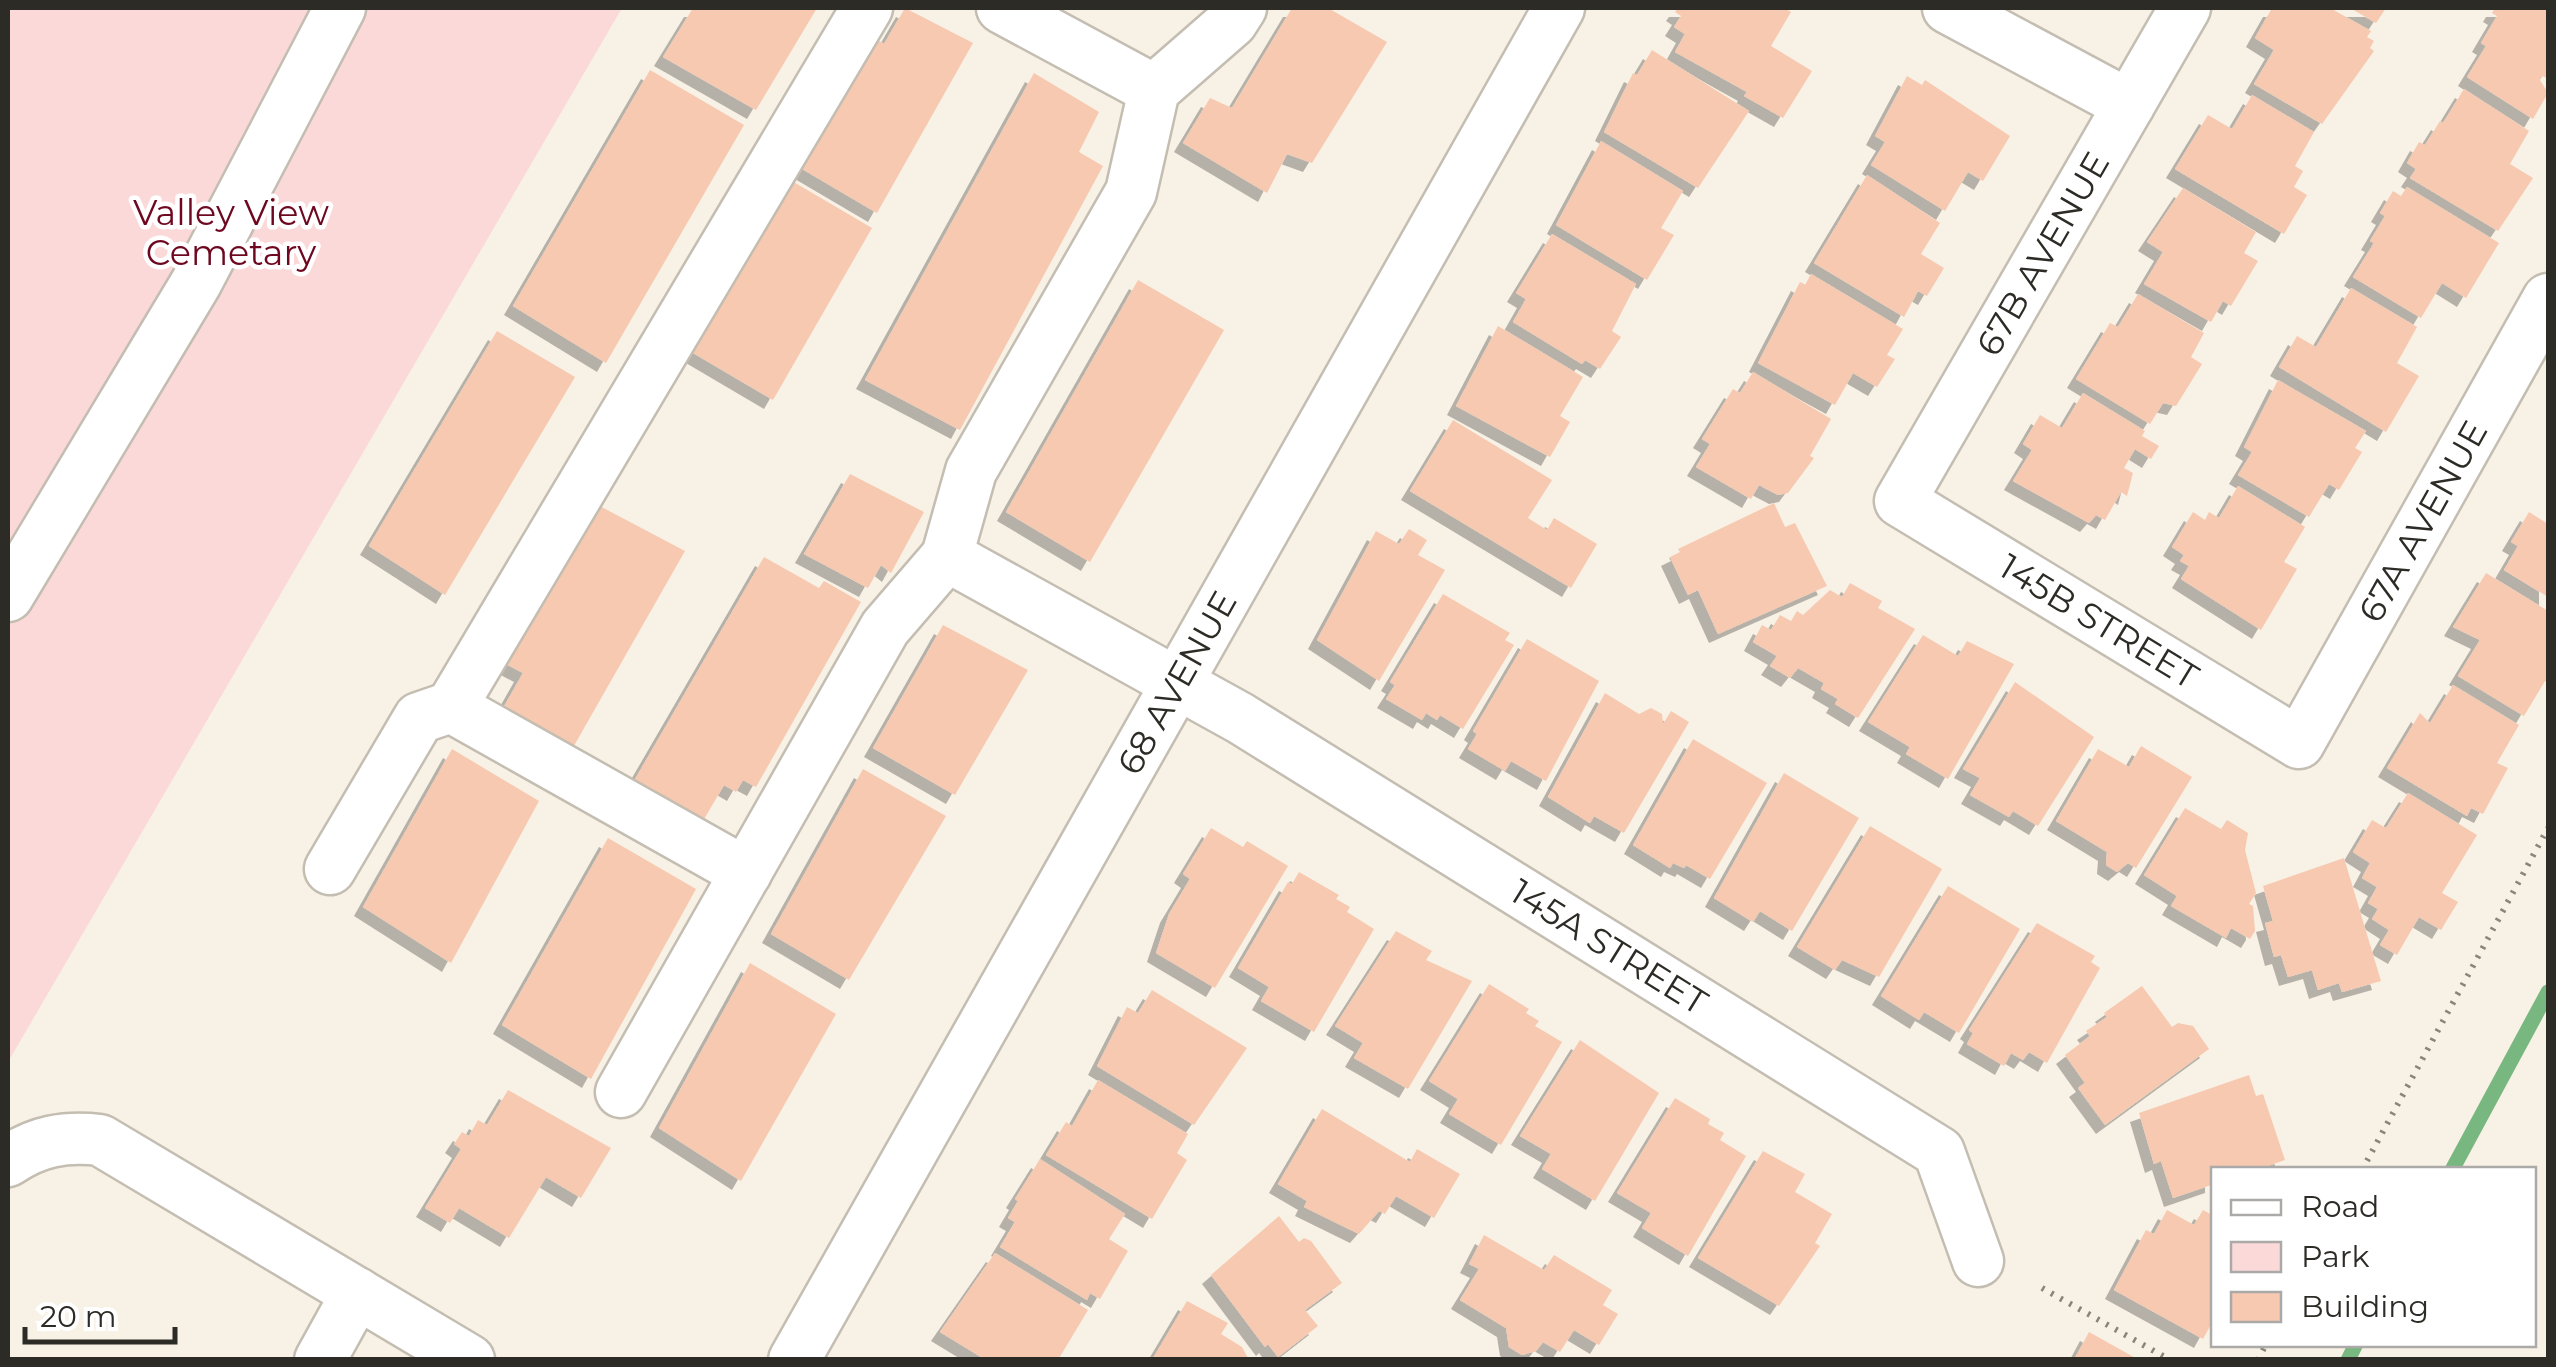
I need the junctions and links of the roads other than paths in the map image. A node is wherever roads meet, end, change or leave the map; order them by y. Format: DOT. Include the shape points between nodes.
graph roads {
  1 [pos="340,8"];
  2 [pos="866,8"];
  3 [pos="1002,8"];
  4 [pos="1240,8"];
  5 [pos="1559,8"];
  6 [pos="1948,8"];
  7 [pos="2185,8"];
  8 [pos="1154,90"];
  9 [pos="2129,105"];
  10 [pos="2548,299"];
  11 [pos="1900,501"];
  12 [pos="947,556"];
  13 [pos="15,567"];
  14 [pos="1177,684"];
  15 [pos="452,708"];
  16 [pos="2299,743"];
  17 [pos="330,869"];
  18 [pos="746,873"];
  19 [pos="621,1092"];
  20 [pos="8,1161"];
  21 [pos="1978,1261"];
  22 [pos="357,1293"];
  23 [pos="320,1360"];
  24 [pos="470,1360"];
  25 [pos="794,1360"];
  1 -- 13 [label="street" via="196,283"];
  2 -- 15 [label="street"];
  3 -- 8 [label="street"];
  4 -- 8 [label="street"];
  5 -- 14 [label="street, 68 AVENUE"];
  6 -- 9 [label="street"];
  7 -- 9 [label="street, 67B AVENUE"];
  8 -- 12 [label="street" via="1131,192 971,471"];
  9 -- 11 [label="street, 67B AVENUE"];
  10 -- 16 [label="street, 67A AVENUE"];
  11 -- 16 [label="street, 145B STREET"];
  12 -- 14 [label="street, 145A STREET"];
  12 -- 18 [label="street" via="885,628"];
  14 -- 21 [label="street, 145A STREET" via="1939,1152"];
  14 -- 25 [label="street, 68 AVENUE"];
  15 -- 17 [label="street" via="419,718"];
  15 -- 18 [label="street"];
  18 -- 19 [label="street"];
  20 -- 22 [label="street" via="52,1140 100,1140"];
  22 -- 23 [label="street"];
  22 -- 24 [label="street"];
}
